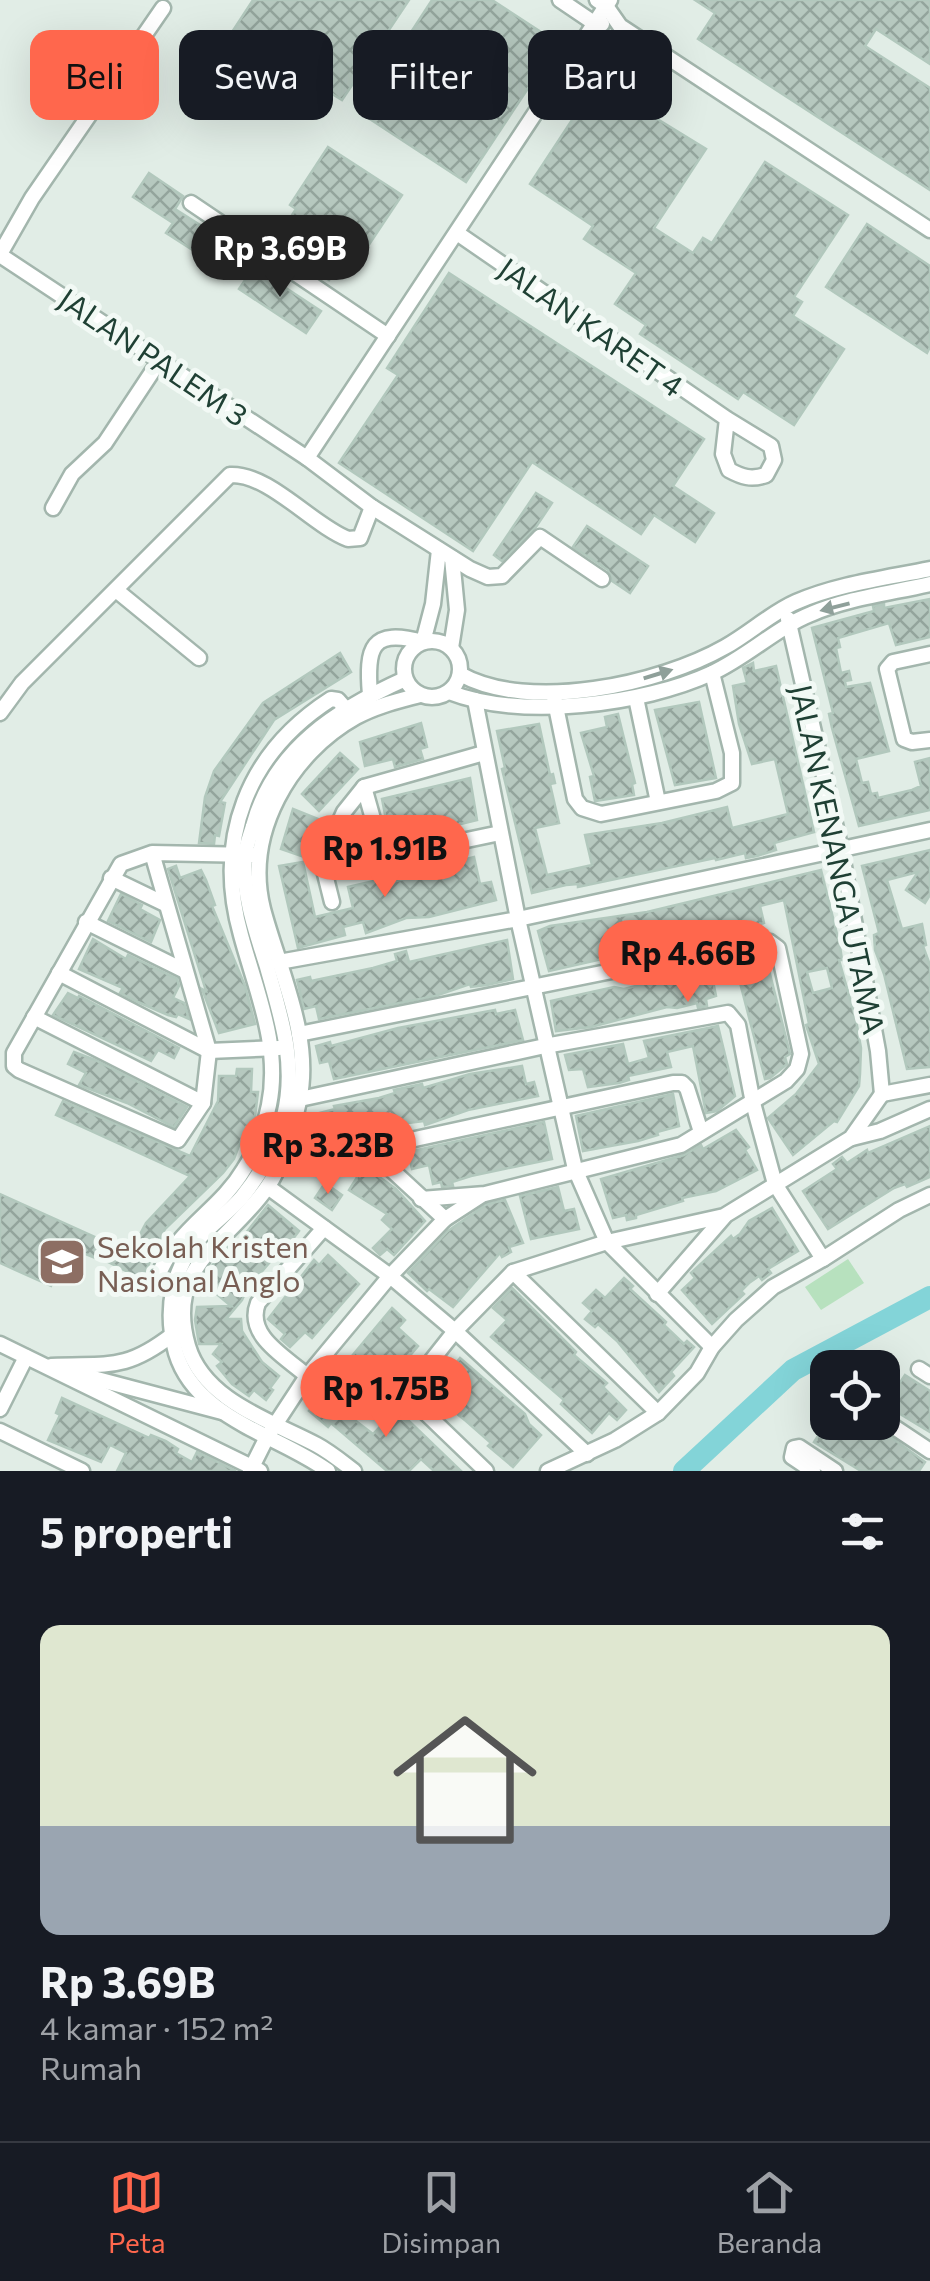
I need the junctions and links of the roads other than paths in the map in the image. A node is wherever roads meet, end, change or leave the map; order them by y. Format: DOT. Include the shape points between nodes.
graph roads {
  1 [pos="560,0"];
  2 [pos="604,2"];
  3 [pos="162,8"];
  4 [pos="594,23"];
  5 [pos="620,26"];
  6 [pos="191,202"];
  7 [pos="930,230"];
  8 [pos="458,233"];
  9 [pos="0,254"];
  10 [pos="388,336"];
  11 [pos="160,360"];
  12 [pos="726,419"];
  13 [pos="307,458"];
  14 [pos="372,507"];
  15 [pos="52,508"];
  16 [pos="446,554"];
  17 [pos="930,568"];
  18 [pos="602,578"];
  19 [pos="930,584"];
  20 [pos="116,590"];
  21 [pos="785,608"];
  22 [pos="790,626"];
  23 [pos="423,642"];
  24 [pos="451,648"];
  25 [pos="930,654"];
  26 [pos="199,658"];
  27 [pos="712,673"];
  28 [pos="460,674"];
  29 [pos="405,679"];
  30 [pos="449,692"];
  31 [pos="370,695"];
  32 [pos="420,695"];
  33 [pos="555,698"];
  34 [pos="636,698"];
  35 [pos="476,700"];
  36 [pos="0,713"];
  37 [pos="930,740"];
  38 [pos="484,753"];
  39 [pos="364,787"];
  40 [pos="658,802"];
  41 [pos="930,830"];
  42 [pos="500,833"];
  43 [pos="841,850"];
  44 [pos="152,853"];
  45 [pos="245,855"];
  46 [pos="384,858"];
  47 [pos="324,870"];
  48 [pos="111,878"];
  49 [pos="332,902"];
  50 [pos="165,904"];
  51 [pos="518,919"];
  52 [pos="86,922"];
  53 [pos="279,962"];
  54 [pos="185,970"];
  55 [pos="58,972"];
  56 [pos="533,986"];
  57 [pos="34,1018"];
  58 [pos="299,1034"];
  59 [pos="546,1046"];
  60 [pos="272,1048"];
  61 [pos="288,1048"];
  62 [pos="209,1051"];
  63 [pos="930,1085"];
  64 [pos="882,1094"];
  65 [pos="300,1098"];
  66 [pos="203,1103"];
  67 [pos="753,1103"];
  68 [pos="560,1105"];
  69 [pos="930,1109"];
  70 [pos="701,1132"];
  71 [pos="851,1138"];
  72 [pos="369,1149"];
  73 [pos="279,1164"];
  74 [pos="576,1169"];
  75 [pos="256,1178"];
  76 [pos="775,1184"];
  77 [pos="485,1194"];
  78 [pos="930,1196"];
  79 [pos="420,1199"];
  80 [pos="724,1216"];
  81 [pos="445,1218"];
  82 [pos="324,1228"];
  83 [pos="606,1242"];
  84 [pos="824,1259"];
  85 [pos="513,1272"];
  86 [pos="390,1276"];
  87 [pos="176,1278"];
  88 [pos="656,1294"];
  89 [pos="456,1331"];
  90 [pos="172,1335"];
  91 [pos="0,1344"];
  92 [pos="712,1347"];
  93 [pos="26,1357"];
  94 [pos="50,1366"];
  95 [pos="307,1376"];
  96 [pos="0,1409"];
  97 [pos="222,1412"];
  98 [pos="658,1413"];
  99 [pos="272,1430"];
  100 [pos="0,1431"];
  101 [pos="900,1431"];
  102 [pos="930,1451"];
  103 [pos="587,1454"];
  104 [pos="254,1470"];
  105 [pos="82,1471"];
  106 [pos="328,1471"];
  107 [pos="354,1471"];
  108 [pos="486,1471"];
  109 [pos="548,1471"];
  110 [pos="813,1471"];
  111 [pos="835,1471"];
  1 -- 4 [label="street"];
  2 -- 4 [label="street"];
  2 -- 5 [label="street"];
  3 -- 9 [label="street"];
  4 -- 5 [label="street"];
  4 -- 8 [label="street"];
  5 -- 7 [label="street"];
  6 -- 10 [label="street"];
  8 -- 10 [label="street"];
  8 -- 12 [label="street, JALAN KARET 4"];
  9 -- 11 [label="street, JALAN PALEM 3"];
  10 -- 13 [label="street"];
  11 -- 13 [label="street, JALAN PALEM 3"];
  11 -- 15 [label="street"];
  12 -- 12 [label="street, JALAN KARET 4" via="770,446 774,460 766,475 742,477 728,470 722,454"];
  13 -- 14 [label="street, JALAN PALEM 3"];
  14 -- 16 [label="street, JALAN PALEM 3"];
  14 -- 20 [label="street" via="364,534 348,540 272,489 230,475"];
  16 -- 18 [label="street, JALAN PALEM 3" via="488,577 506,574 540,536"];
  16 -- 23 [label="street"];
  16 -- 24 [label="street" via="457,610"];
  17 -- 21 [label="street" via="814,594"];
  19 -- 22 [label="street, one-way" via="825,608"];
  20 -- 26 [label="street"];
  20 -- 36 [label="street"];
  21 -- 22 [label="street, JALAN KENANGA UTAMA"];
  33 -- 21 [label="street, one-way" via="690,664"];
  22 -- 27 [label="street"];
  22 -- 43 [label="street, JALAN KENANGA UTAMA"];
  23 -- 24 [label="street"];
  23 -- 29 [label="street" via="406,656"];
  23 -- 31 [label="street" via="397,635 376,644"];
  24 -- 28 [label="street"];
  25 -- 37 [label="street" via="887,669 904,739"];
  27 -- 34 [label="street"];
  27 -- 40 [label="street" via="732,753 732,783"];
  28 -- 30 [label="street"];
  28 -- 33 [label="street"];
  29 -- 31 [label="street"];
  29 -- 32 [label="street"];
  30 -- 32 [label="street"];
  30 -- 35 [label="street"];
  31 -- 45 [label="street" via="308,736 280,767 261,800"];
  32 -- 45 [label="street" via="358,716 305,756"];
  33 -- 34 [label="street"];
  33 -- 35 [label="street"];
  33 -- 40 [label="street" via="582,808 601,814"];
  34 -- 40 [label="street"];
  35 -- 38 [label="street"];
  38 -- 39 [label="street"];
  38 -- 42 [label="street"];
  39 -- 46 [label="street"];
  39 -- 47 [label="street" via="337,826"];
  41 -- 43 [label="street"];
  42 -- 46 [label="street"];
  42 -- 51 [label="street"];
  43 -- 51 [label="street"];
  43 -- 64 [label="street, JALAN KENANGA UTAMA"];
  44 -- 45 [label="street"];
  44 -- 48 [label="street" via="120,864"];
  44 -- 50 [label="street"];
  45 -- 53 [label="street"];
  45 -- 60 [label="street" via="232,897"];
  45 -- 61 [label="street" via="251,914"];
  46 -- 47 [label="street"];
  47 -- 49 [label="street"];
  48 -- 50 [label="street"];
  48 -- 52 [label="street"];
  50 -- 54 [label="street"];
  51 -- 53 [label="street"];
  51 -- 56 [label="street"];
  52 -- 54 [label="street"];
  52 -- 55 [label="street"];
  53 -- 58 [label="street"];
  54 -- 62 [label="street"];
  55 -- 57 [label="street"];
  55 -- 62 [label="street"];
  56 -- 58 [label="street"];
  56 -- 59 [label="street"];
  56 -- 67 [label="street" via="770,942 778,948 801,1062"];
  57 -- 66 [label="street"];
  57 -- 66 [label="street" via="14,1066 172,1140 183,1136"];
  58 -- 65 [label="street"];
  59 -- 65 [label="street"];
  59 -- 67 [label="street" via="728,1013 738,1025"];
  59 -- 68 [label="street"];
  60 -- 61 [label="street"];
  60 -- 62 [label="street"];
  60 -- 75 [label="street"];
  61 -- 75 [label="street" via="285,1114"];
  62 -- 66 [label="street"];
  63 -- 64 [label="street"];
  64 -- 71 [label="street"];
  65 -- 73 [label="street"];
  67 -- 70 [label="street"];
  67 -- 76 [label="street"];
  68 -- 70 [label="street" via="682,1083"];
  68 -- 72 [label="street"];
  68 -- 74 [label="street"];
  69 -- 71 [label="street"];
  70 -- 74 [label="street" via="672,1148"];
  71 -- 76 [label="street"];
  72 -- 73 [label="street"];
  72 -- 79 [label="street"];
  73 -- 75 [label="street"];
  74 -- 77 [label="street"];
  74 -- 83 [label="street"];
  75 -- 82 [label="street"];
  75 -- 87 [label="street" via="201,1236"];
  75 -- 87 [label="street" via="181,1236 158,1277"];
  75 -- 99 [label="street" via="190,1274 183,1317 205,1378"];
  76 -- 80 [label="street"];
  76 -- 84 [label="street"];
  77 -- 79 [label="street"];
  77 -- 81 [label="street"];
  78 -- 84 [label="street"];
  79 -- 81 [label="street"];
  80 -- 83 [label="street"];
  80 -- 88 [label="street"];
  81 -- 86 [label="street"];
  82 -- 86 [label="street"];
  82 -- 95 [label="street" via="255,1312 260,1334"];
  83 -- 85 [label="street"];
  83 -- 88 [label="street"];
  84 -- 92 [label="street" via="773,1286"];
  85 -- 89 [label="street"];
  85 -- 98 [label="street"];
  86 -- 89 [label="street"];
  86 -- 95 [label="street"];
  87 -- 90 [label="street"];
  88 -- 92 [label="street"];
  89 -- 103 [label="street"];
  89 -- 108 [label="street" via="409,1394"];
  90 -- 94 [label="street" via="116,1365"];
  90 -- 97 [label="street" via="189,1379"];
  91 -- 93 [label="street"];
  92 -- 98 [label="street"];
  93 -- 94 [label="street"];
  93 -- 96 [label="street"];
  94 -- 97 [label="street"];
  94 -- 104 [label="street"];
  95 -- 99 [label="street"];
  97 -- 99 [label="street"];
  98 -- 103 [label="street"];
  99 -- 104 [label="street"];
  99 -- 106 [label="street"];
  99 -- 107 [label="street" via="322,1448"];
  100 -- 105 [label="street"];
  101 -- 102 [label="street"];
  103 -- 109 [label="street"];
  110 -- 111 [label="street" via="792,1457 794,1448"];
}
